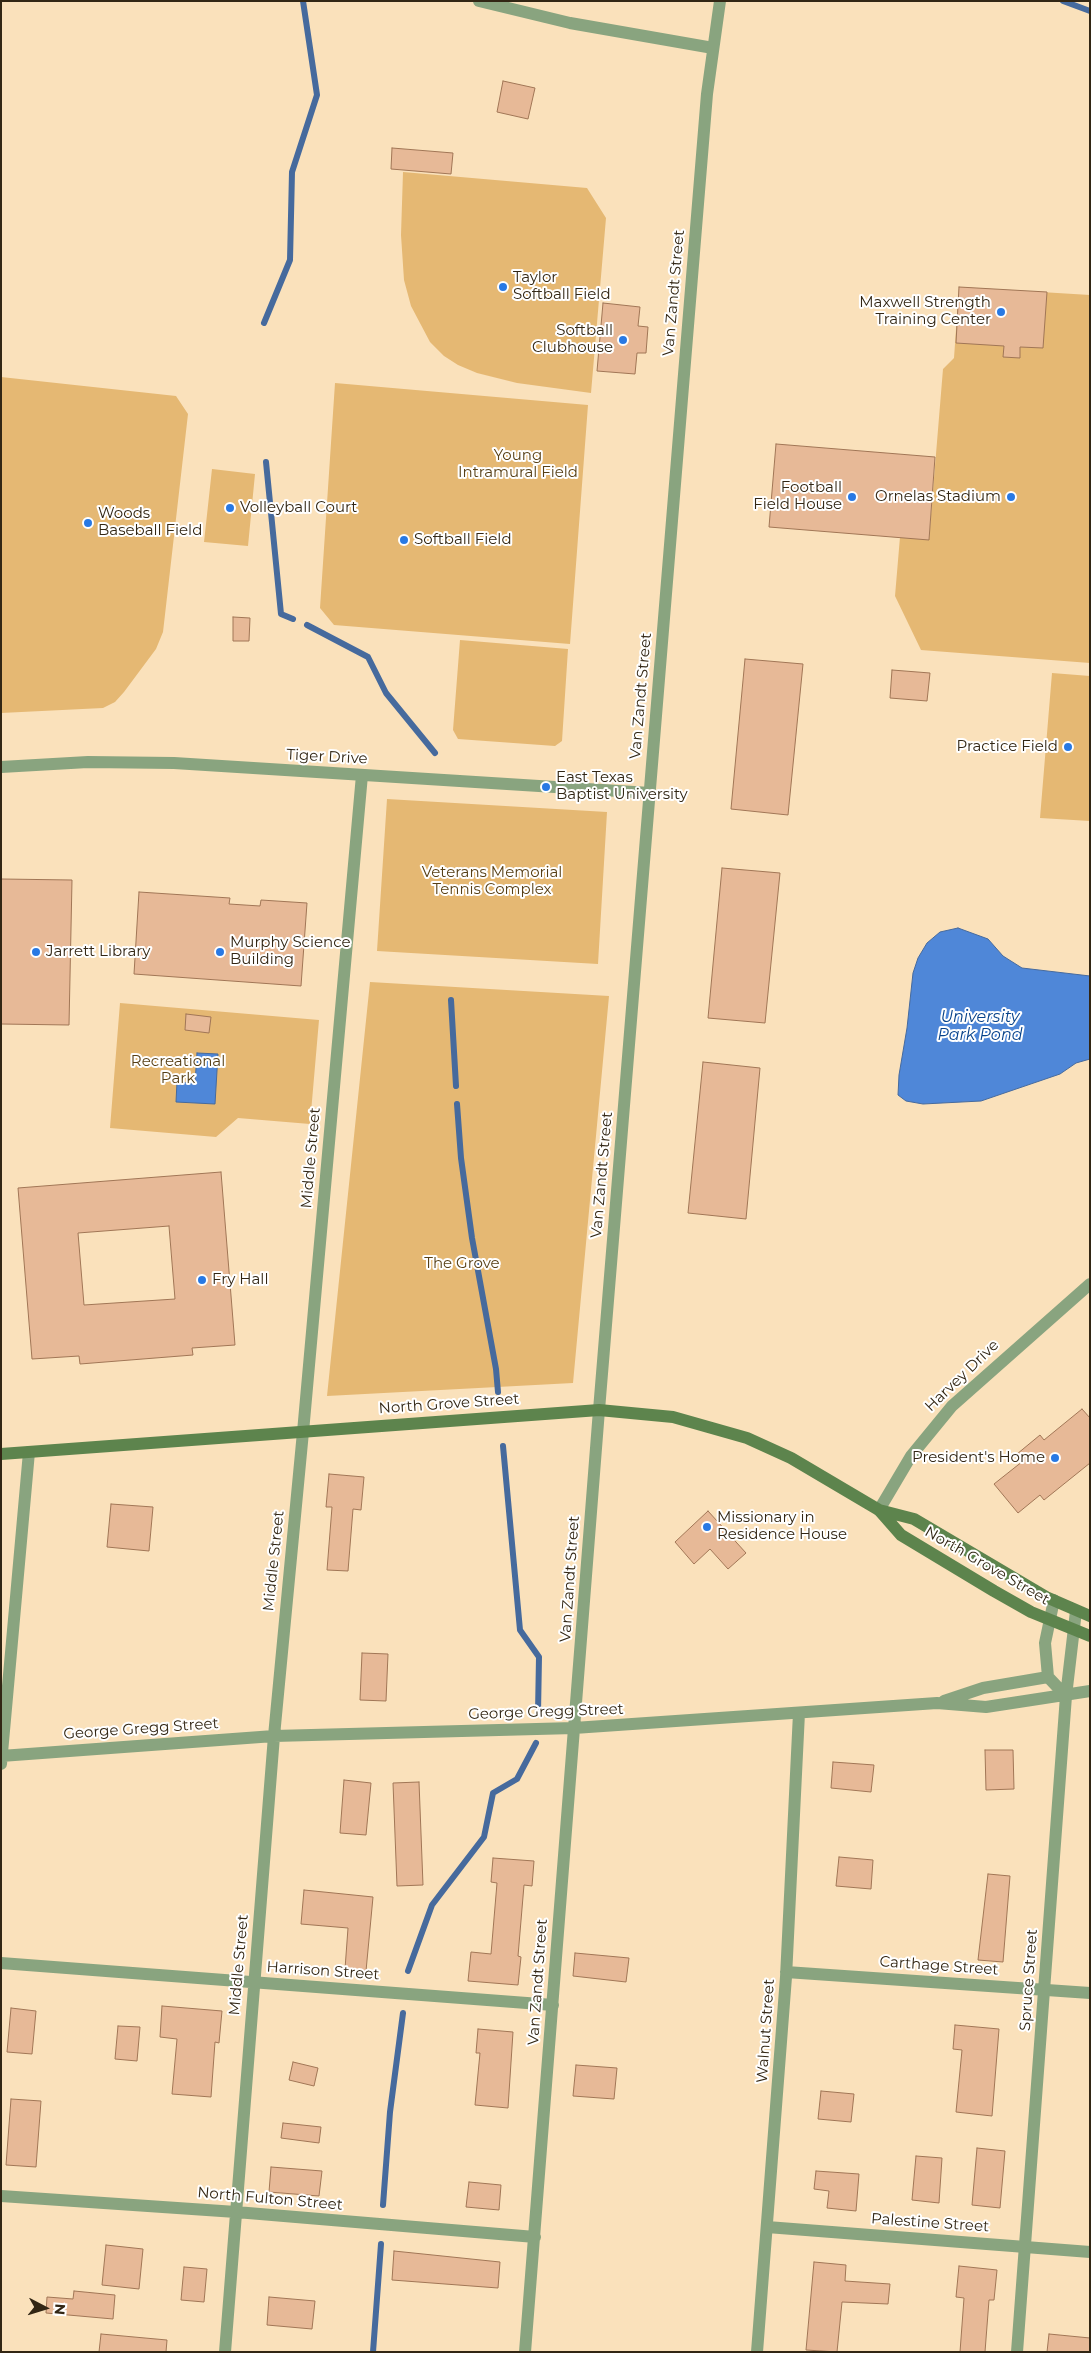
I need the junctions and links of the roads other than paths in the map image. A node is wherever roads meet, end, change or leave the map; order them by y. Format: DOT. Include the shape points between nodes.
graph roads {
  1 [pos="478,1"];
  2 [pos="720,1"];
  3 [pos="713,48"];
  4 [pos="1,767"];
  5 [pos="362,775"];
  6 [pos="650,793"];
  7 [pos="1090,1284"];
  8 [pos="599,1410"];
  9 [pos="304,1432"];
  10 [pos="29,1452"];
  11 [pos="1,1454"];
  12 [pos="879,1510"];
  13 [pos="1054,1600"];
  14 [pos="1076,1611"];
  15 [pos="1090,1616"];
  16 [pos="1048,1620"];
  17 [pos="1073,1630"];
  18 [pos="1090,1636"];
  19 [pos="1048,1677"];
  20 [pos="1090,1691"];
  21 [pos="1066,1696"];
  22 [pos="937,1703"];
  23 [pos="799,1713"];
  24 [pos="574,1728"];
  25 [pos="274,1736"];
  26 [pos="2,1758"];
  27 [pos="1,1963"];
  28 [pos="786,1972"];
  29 [pos="254,1982"];
  30 [pos="1045,1990"];
  31 [pos="1090,1992"];
  32 [pos="552,2005"];
  33 [pos="1,2196"];
  34 [pos="236,2212"];
  35 [pos="767,2227"];
  36 [pos="535,2237"];
  37 [pos="1027,2247"];
  38 [pos="1090,2252"];
  39 [pos="225,2352"];
  40 [pos="525,2352"];
  41 [pos="757,2352"];
  42 [pos="1017,2352"];
  1 -- 3 [label="street" via="570,23"];
  2 -- 3 [label="street, Van Zandt Street"];
  3 -- 6 [label="street, Van Zandt Street"];
  4 -- 5 [label="street, Tiger Drive" via="142,762"];
  5 -- 6 [label="street, Tiger Drive"];
  5 -- 9 [label="street, Middle Street"];
  6 -- 8 [label="street, Van Zandt Street"];
  7 -- 12 [label="street, Harvey Drive" via="952,1406 911,1456"];
  8 -- 9 [label="main road, North Grove Street"];
  8 -- 12 [label="main road, North Grove Street" via="673,1417 747,1438 791,1458"];
  8 -- 24 [label="street, Van Zandt Street"];
  9 -- 10 [label="main road, North Grove Street"];
  9 -- 25 [label="street, Middle Street"];
  10 -- 11 [label="main road, North Grove Street"];
  10 -- 26 [label="street"];
  12 -- 13 [label="main road, North Grove Street" via="914,1519"];
  12 -- 16 [label="main road, North Grove Street" via="901,1535"];
  13 -- 14 [label="main road, North Grove Street"];
  13 -- 16 [label="street"];
  14 -- 15 [label="main road, North Grove Street"];
  14 -- 17 [label="street, Spruce Street"];
  16 -- 17 [label="main road, North Grove Street"];
  16 -- 19 [label="street" via="1045,1643"];
  17 -- 18 [label="main road, North Grove Street"];
  17 -- 21 [label="street, Spruce Street"];
  19 -- 21 [label="street"];
  19 -- 22 [label="street" via="983,1688"];
  20 -- 21 [label="street, George Gregg Street"];
  21 -- 22 [label="street, George Gregg Street" via="986,1707"];
  21 -- 30 [label="street, Spruce Street"];
  22 -- 23 [label="street, George Gregg Street"];
  23 -- 24 [label="street, George Gregg Street"];
  23 -- 28 [label="street, Walnut Street"];
  24 -- 25 [label="street, George Gregg Street"];
  24 -- 32 [label="street, Van Zandt Street"];
  25 -- 26 [label="street, George Gregg Street"];
  25 -- 29 [label="street, Middle Street"];
  27 -- 29 [label="street, Harrison Street"];
  28 -- 30 [label="street, Carthage Street"];
  28 -- 35 [label="street, Walnut Street"];
  29 -- 32 [label="street, Harrison Street"];
  29 -- 34 [label="street, Middle Street"];
  30 -- 31 [label="street, Carthage Street"];
  30 -- 37 [label="street, Spruce Street"];
  32 -- 36 [label="street, Van Zandt Street"];
  33 -- 34 [label="street, North Fulton Street"];
  34 -- 36 [label="street, North Fulton Street"];
  34 -- 39 [label="street, Middle Street"];
  35 -- 37 [label="street, Palestine Street"];
  35 -- 41 [label="street, Walnut Street"];
  36 -- 40 [label="street, Van Zandt Street"];
  37 -- 38 [label="street, Palestine Street"];
  37 -- 42 [label="street, Spruce Street"];
}
